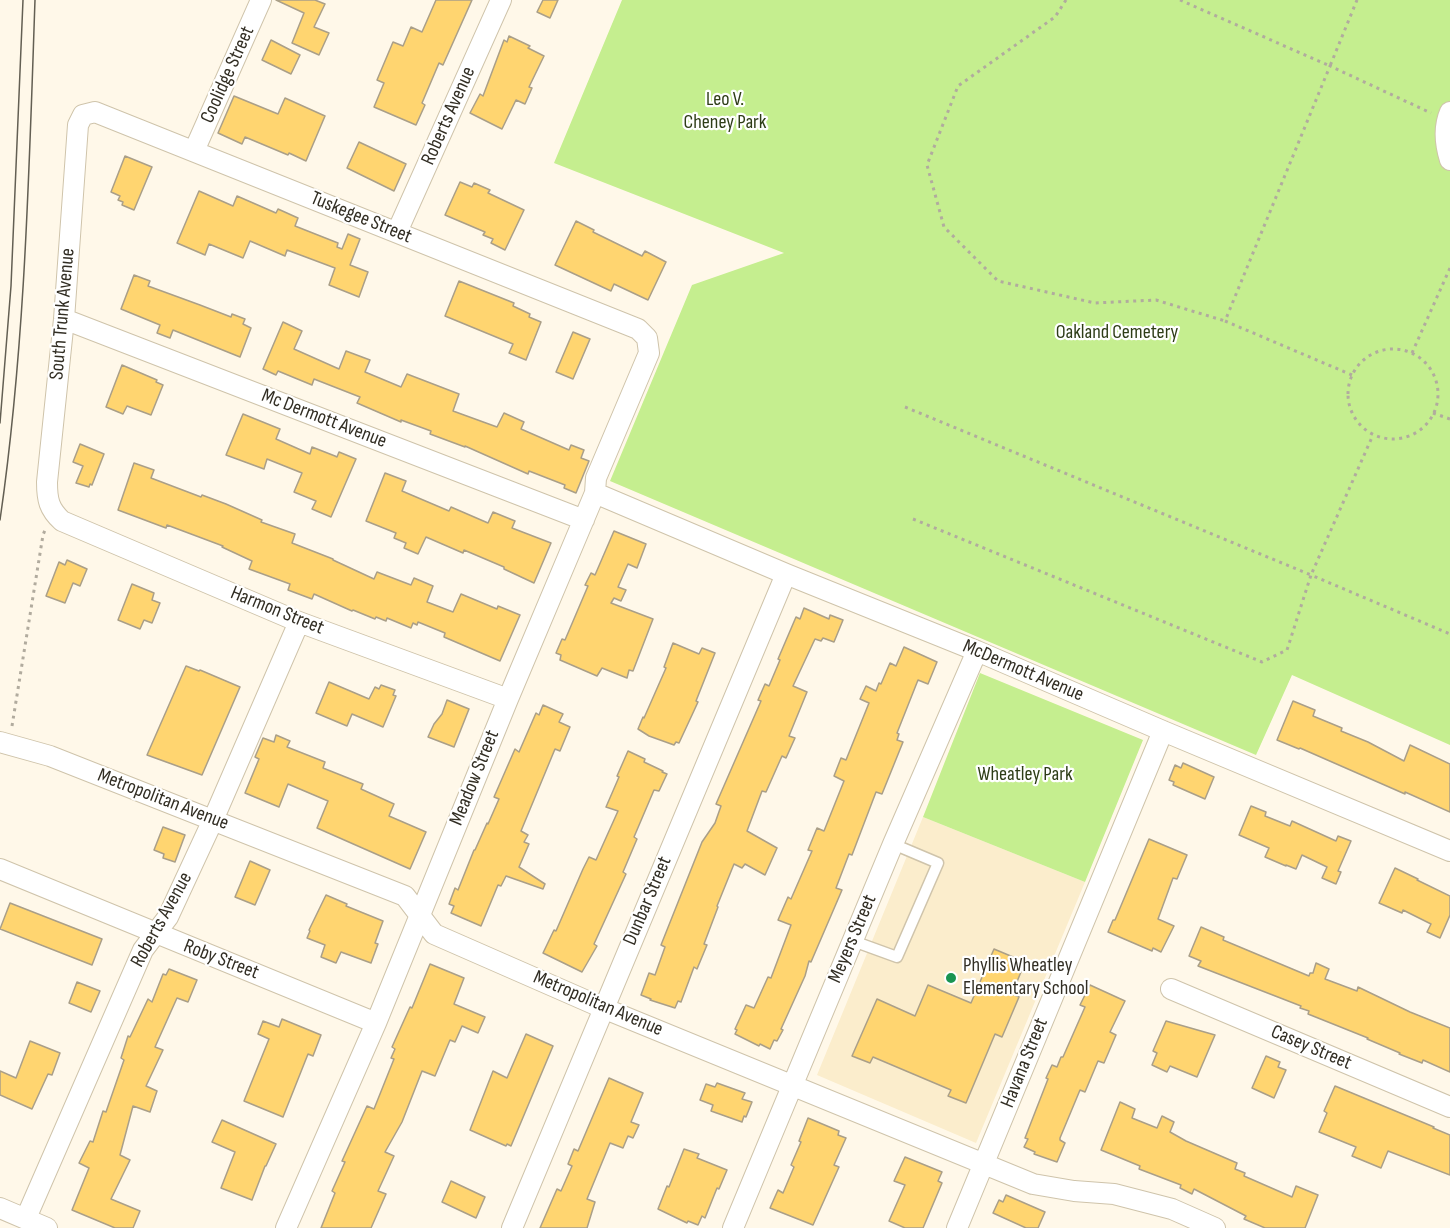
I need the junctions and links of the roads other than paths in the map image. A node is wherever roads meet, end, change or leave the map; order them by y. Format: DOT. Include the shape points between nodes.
graph roads {
  1 [pos="261,0"];
  2 [pos="501,0"];
  3 [pos="83,115"];
  4 [pos="1448,117"];
  5 [pos="194,151"];
  6 [pos="1450,160"];
  7 [pos="397,232"];
  8 [pos="64,319"];
  9 [pos="638,329"];
  10 [pos="595,493"];
  11 [pos="52,512"];
  12 [pos="584,520"];
  13 [pos="786,574"];
  14 [pos="299,621"];
  15 [pos="977,651"];
  16 [pos="508,699"];
  17 [pos="1162,731"];
  18 [pos="0,742"];
  19 [pos="213,820"];
  20 [pos="893,844"];
  21 [pos="1450,851"];
  22 [pos="0,869"];
  23 [pos="419,915"];
  24 [pos="156,934"];
  25 [pos="853,940"];
  26 [pos="1171,989"];
  27 [pos="603,1008"];
  28 [pos="376,1023"];
  29 [pos="793,1084"];
  30 [pos="1450,1107"];
  31 [pos="984,1163"];
  32 [pos="0,1208"];
  33 [pos="26,1218"];
  34 [pos="48,1228"];
  35 [pos="286,1228"];
  36 [pos="512,1228"];
  37 [pos="733,1228"];
  38 [pos="957,1228"];
  39 [pos="1215,1228"];
  1 -- 5 [label="street, Coolidge Street"];
  2 -- 7 [label="street, Roberts Avenue"];
  3 -- 5 [label="street, Tuskegee Street" via="95,112"];
  3 -- 8 [label="street, South Trunk Avenue" via="78,125"];
  4 -- 6 [label="street" via="1445,142"];
  5 -- 7 [label="street, Tuskegee Street"];
  7 -- 9 [label="street, Tuskegee Street"];
  8 -- 11 [label="street, South Trunk Avenue" via="47,482"];
  8 -- 12 [label="street, Mc Dermott Avenue"];
  9 -- 10 [label="street, Meadow Street" via="647,338 649,353 596,478"];
  10 -- 12 [label="street, Meadow Street"];
  10 -- 13 [label="street, McDermott Avenue"];
  11 -- 14 [label="street, Harmon Street" via="62,521"];
  12 -- 16 [label="street, Meadow Street"];
  13 -- 15 [label="street, McDermott Avenue"];
  13 -- 27 [label="street, Dunbar Street"];
  14 -- 16 [label="street, Harmon Street"];
  14 -- 19 [label="street, Roberts Avenue"];
  15 -- 17 [label="street, McDermott Avenue"];
  15 -- 20 [label="street, Meyers Street"];
  16 -- 23 [label="street, Meadow Street"];
  17 -- 21 [label="street, McDermott Avenue"];
  17 -- 31 [label="street, Havana Street"];
  18 -- 19 [label="street, Metropolitan Avenue" via="50,756"];
  19 -- 23 [label="street, Metropolitan Avenue" via="405,896"];
  19 -- 24 [label="street, Roberts Avenue" via="168,917"];
  20 -- 25 [label="street, Meyers Street"];
  20 -- 25 [label="lane" via="938,863 897,957"];
  22 -- 24 [label="street, Roby Street"];
  23 -- 27 [label="street, Metropolitan Avenue" via="435,934"];
  23 -- 28 [label="street, Meadow Street"];
  24 -- 28 [label="street, Roby Street"];
  24 -- 33 [label="street, Roberts Avenue" via="143,950"];
  25 -- 29 [label="street, Meyers Street"];
  26 -- 30 [label="street, Casey Street"];
  27 -- 29 [label="street, Metropolitan Avenue"];
  27 -- 36 [label="street, Dunbar Street"];
  28 -- 35 [label="street, Meadow Street"];
  29 -- 31 [label="street, Metropolitan Avenue"];
  29 -- 37 [label="street, Meyers Street"];
  31 -- 38 [label="street, Havana Street"];
  31 -- 39 [label="street, Metropolitan Avenue" via="1033,1184 1113,1194 1172,1209"];
  32 -- 33 [label="street"];
  33 -- 34 [label="street"];
}
